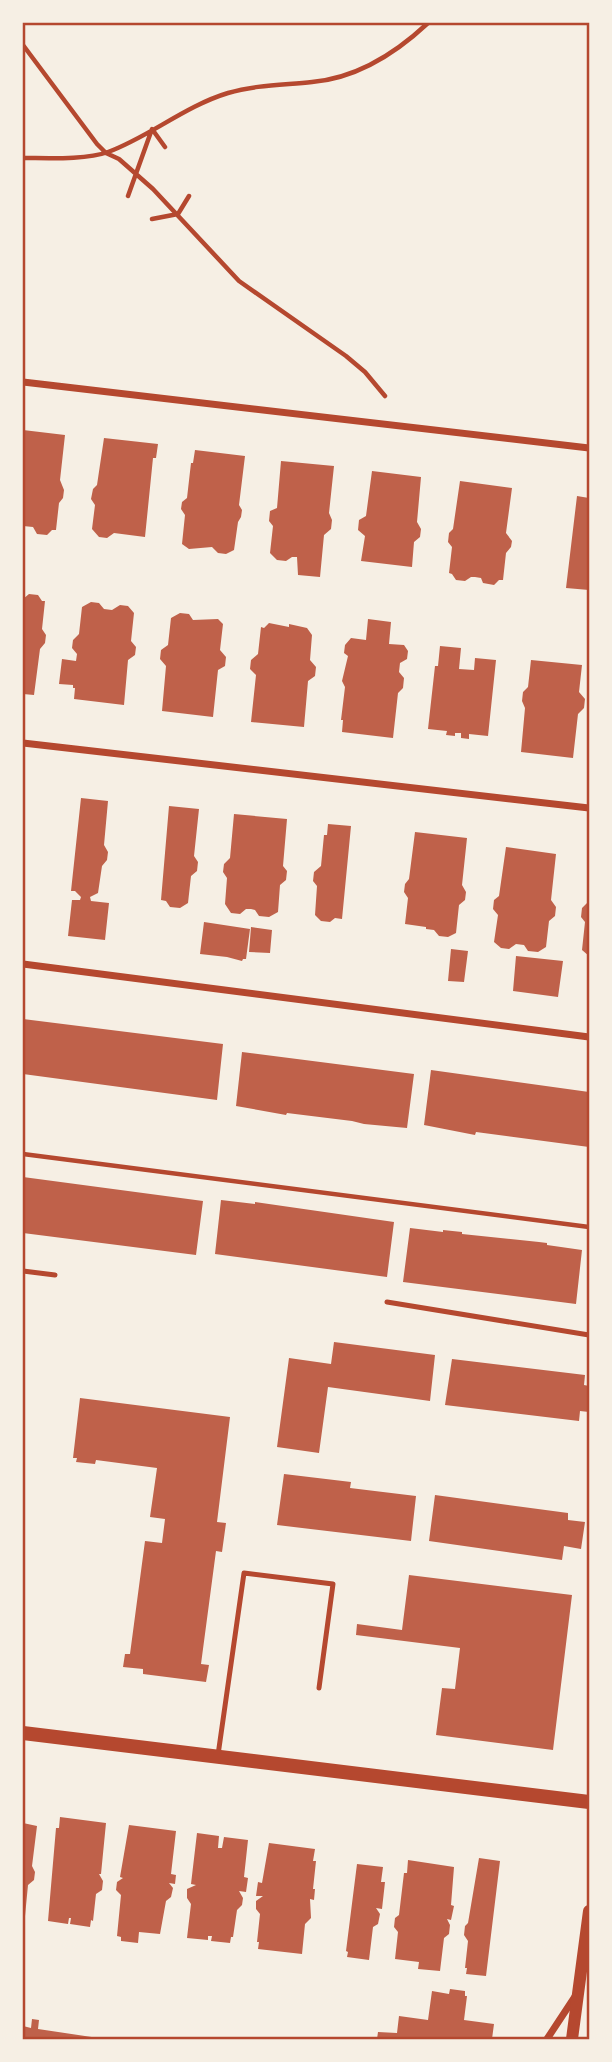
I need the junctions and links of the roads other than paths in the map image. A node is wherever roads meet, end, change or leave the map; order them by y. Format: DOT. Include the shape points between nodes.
graph roads {
  1 [pos="23,382"];
  2 [pos="589,448"];
  3 [pos="23,743"];
  4 [pos="589,808"];
  5 [pos="23,964"];
  6 [pos="589,1037"];
  7 [pos="23,1271"];
  8 [pos="55,1275"];
  9 [pos="387,1302"];
  10 [pos="589,1335"];
  11 [pos="319,1688"];
  12 [pos="23,1733"];
  13 [pos="218,1758"];
  14 [pos="589,1802"];
  15 [pos="589,1911"];
  16 [pos="578,1992"];
  17 [pos="547,2039"];
  18 [pos="572,2039"];
  1 -- 2 [label="street"];
  3 -- 4 [label="street"];
  5 -- 6 [label="street"];
  7 -- 8 [label="lane"];
  9 -- 10 [label="lane"];
  11 -- 13 [label="lane" via="333,1584 244,1573"];
  12 -- 13 [label="main road"];
  13 -- 14 [label="main road"];
  15 -- 16 [label="street"];
  16 -- 17 [label="street"];
  16 -- 18 [label="street"];
}
